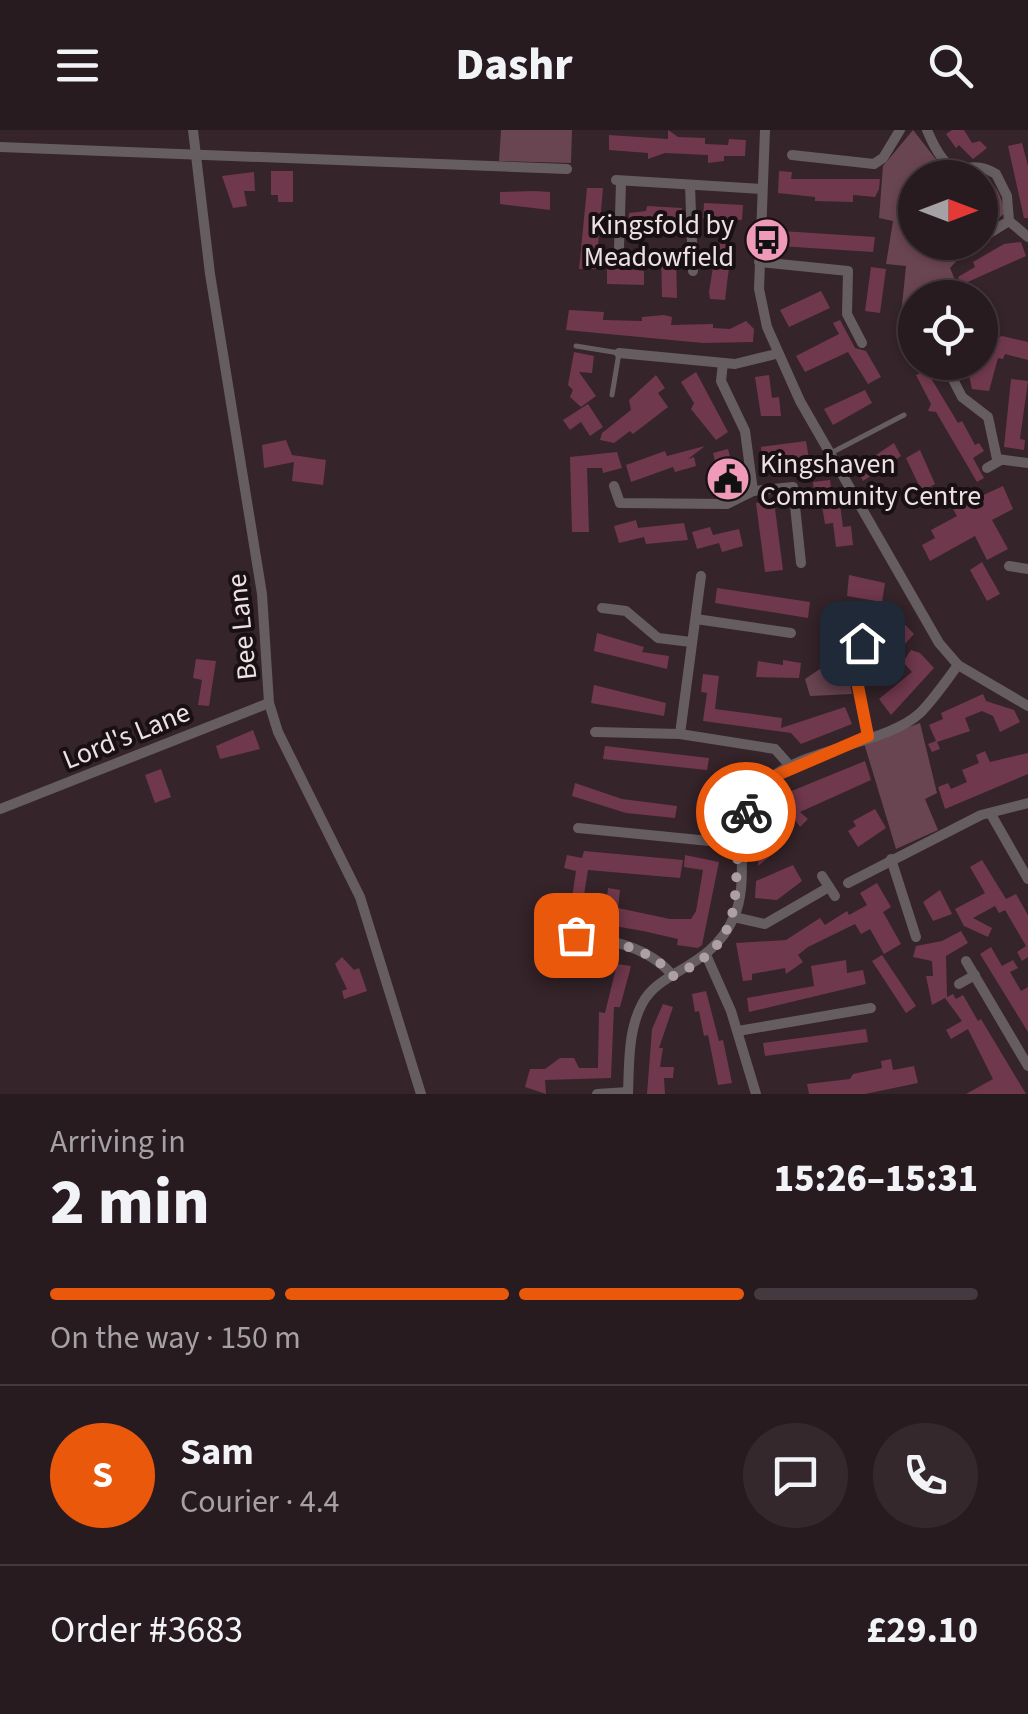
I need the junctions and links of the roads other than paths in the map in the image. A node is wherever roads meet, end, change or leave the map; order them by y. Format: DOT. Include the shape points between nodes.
graph roads {
  1 [pos="193,130"];
  2 [pos="764,130"];
  3 [pos="900,130"];
  4 [pos="927,130"];
  5 [pos="0,148"];
  6 [pos="792,155"];
  7 [pos="197,156"];
  8 [pos="567,169"];
  9 [pos="690,185"];
  10 [pos="762,189"];
  11 [pos="1009,222"];
  12 [pos="998,228"];
  13 [pos="1028,237"];
  14 [pos="618,250"];
  15 [pos="759,262"];
  16 [pos="693,272"];
  17 [pos="862,344"];
  18 [pos="576,346"];
  19 [pos="619,353"];
  20 [pos="776,354"];
  21 [pos="722,363"];
  22 [pos="953,380"];
  23 [pos="612,396"];
  24 [pos="904,415"];
  25 [pos="830,453"];
  26 [pos="1001,460"];
  27 [pos="1028,462"];
  28 [pos="987,468"];
  29 [pos="614,486"];
  30 [pos="753,492"];
  31 [pos="620,503"];
  32 [pos="606,509"];
  33 [pos="802,563"];
  34 [pos="1009,566"];
  35 [pos="1028,569"];
  36 [pos="701,576"];
  37 [pos="602,608"];
  38 [pos="696,618"];
  39 [pos="846,632"];
  40 [pos="791,633"];
  41 [pos="692,642"];
  42 [pos="862,643"];
  43 [pos="850,646"];
  44 [pos="958,665"];
  45 [pos="269,703"];
  46 [pos="1028,706"];
  47 [pos="595,732"];
  48 [pos="680,734"];
  49 [pos="868,736"];
  50 [pos="790,766"];
  51 [pos="1028,803"];
  52 [pos="0,809"];
  53 [pos="992,816"];
  54 [pos="578,828"];
  55 [pos="740,844"];
  56 [pos="891,859"];
  57 [pos="1028,879"];
  58 [pos="848,883"];
  59 [pos="829,886"];
  60 [pos="734,917"];
  61 [pos="549,930"];
  62 [pos="916,937"];
  63 [pos="707,957"];
  64 [pos="966,960"];
  65 [pos="975,975"];
  66 [pos="673,976"];
  67 [pos="958,984"];
  68 [pos="871,1008"];
  69 [pos="738,1031"];
  70 [pos="1028,1066"];
  71 [pos="628,1093"];
  72 [pos="422,1094"];
  73 [pos="597,1094"];
  74 [pos="756,1094"];
  1 -- 7 [label="street, Bee Lane"];
  2 -- 10 [label="street"];
  3 -- 6 [label="street" via="874,164"];
  4 -- 11 [label="street" via="948,165 996,174"];
  5 -- 7 [label="street"];
  7 -- 8 [label="street"];
  7 -- 45 [label="street, Bee Lane" via="212,294 262,594"];
  9 -- 10 [label="street"];
  9 -- 14 [label="street" via="618,181"];
  9 -- 16 [label="street"];
  10 -- 15 [label="street"];
  11 -- 12 [label="street"];
  11 -- 13 [label="street"];
  15 -- 17 [label="street" via="848,271 848,314"];
  15 -- 20 [label="street"];
  18 -- 19 [label="lane"];
  19 -- 21 [label="street"];
  19 -- 23 [label="lane"];
  20 -- 21 [label="street"];
  20 -- 25 [label="street"];
  21 -- 30 [label="street" via="720,380 745,431"];
  22 -- 26 [label="street" via="962,397 988,417"];
  24 -- 25 [label="lane"];
  25 -- 44 [label="street" via="938,643"];
  26 -- 27 [label="street"];
  26 -- 28 [label="street"];
  29 -- 31 [label="street"];
  30 -- 31 [label="street" via="704,506"];
  30 -- 33 [label="street" via="793,488"];
  31 -- 32 [label="street"];
  34 -- 35 [label="street"];
  36 -- 38 [label="street"];
  37 -- 41 [label="street" via="626,612 658,638"];
  38 -- 40 [label="street"];
  38 -- 41 [label="street"];
  39 -- 43 [label="street"];
  41 -- 48 [label="street"];
  42 -- 43 [label="street"];
  43 -- 49 [label="street"];
  44 -- 46 [label="street"];
  44 -- 49 [label="street" via="920,713"];
  45 -- 52 [label="street, Lord's Lane"];
  45 -- 72 [label="street, Bee Lane" via="360,898"];
  47 -- 48 [label="street"];
  48 -- 50 [label="street" via="775,749"];
  49 -- 50 [label="street"];
  50 -- 55 [label="street" via="768,779 749,804"];
  51 -- 53 [label="street"];
  53 -- 56 [label="street" via="981,815"];
  53 -- 57 [label="street"];
  54 -- 55 [label="street"];
  55 -- 60 [label="street"];
  56 -- 58 [label="street"];
  56 -- 62 [label="street"];
  59 -- 60 [label="street" via="766,924"];
  60 -- 63 [label="street"];
  61 -- 66 [label="street" via="640,950"];
  63 -- 66 [label="street"];
  63 -- 69 [label="street"];
  64 -- 65 [label="street"];
  65 -- 67 [label="street"];
  65 -- 70 [label="street"];
  66 -- 71 [label="street" via="642,1003"];
  68 -- 69 [label="street"];
  69 -- 74 [label="street"];
  71 -- 73 [label="street"];
}
